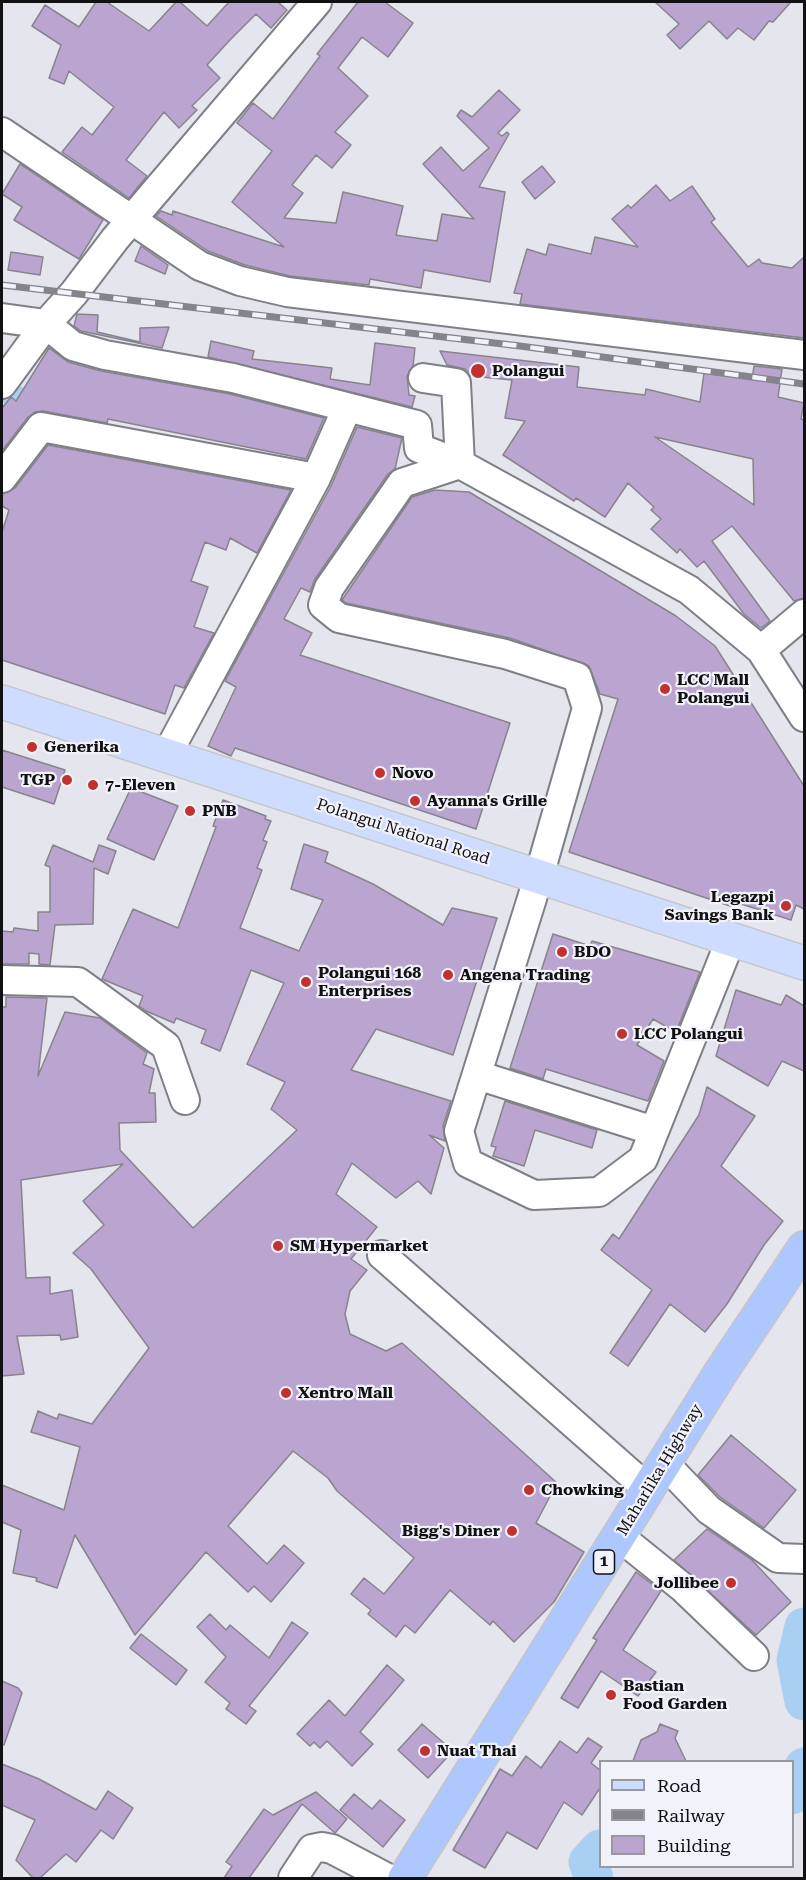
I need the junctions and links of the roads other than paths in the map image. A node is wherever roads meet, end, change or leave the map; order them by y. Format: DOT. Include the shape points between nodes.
graph roads {
  1 [pos="317,2"];
  2 [pos="2,132"];
  3 [pos="133,220"];
  4 [pos="2,318"];
  5 [pos="46,324"];
  6 [pos="804,355"];
  7 [pos="423,378"];
  8 [pos="2,384"];
  9 [pos="347,408"];
  10 [pos="460,464"];
  11 [pos="2,478"];
  12 [pos="316,478"];
  13 [pos="804,614"];
  14 [pos="761,650"];
  15 [pos="2,702"];
  16 [pos="804,717"];
  17 [pos="166,756"];
  18 [pos="539,876"];
  19 [pos="731,939"];
  20 [pos="804,963"];
  21 [pos="2,980"];
  22 [pos="477,1075"];
  23 [pos="185,1101"];
  24 [pos="654,1131"];
  25 [pos="804,1248"];
  26 [pos="382,1255"];
  27 [pos="657,1476"];
  28 [pos="620,1537"];
  29 [pos="804,1559"];
  30 [pos="754,1656"];
  31 [pos="293,1878"];
  32 [pos="387,1878"];
  33 [pos="405,1878"];
  1 -- 3 [label="street"];
  2 -- 3 [label="street"];
  3 -- 5 [label="street"];
  3 -- 6 [label="street" via="200,266 286,292"];
  4 -- 5 [label="street"];
  5 -- 8 [label="street"];
  5 -- 9 [label="street" via="73,346 105,355 233,378"];
  7 -- 10 [label="street" via="456,383"];
  9 -- 10 [label="street" via="417,425 419,448"];
  9 -- 12 [label="street"];
  10 -- 14 [label="street" via="689,590"];
  10 -- 18 [label="street" via="402,483 329,588 323,604 339,618 505,654 577,677 587,708"];
  11 -- 12 [label="street" via="41,427"];
  12 -- 17 [label="street"];
  13 -- 14 [label="street"];
  14 -- 16 [label="street"];
  15 -- 17 [label="main road, Polangui National Road"];
  17 -- 18 [label="main road, Polangui National Road"];
  18 -- 19 [label="main road, Polangui National Road"];
  18 -- 22 [label="street"];
  19 -- 20 [label="main road, Polangui National Road"];
  19 -- 24 [label="street"];
  21 -- 23 [label="street" via="78,982 166,1046"];
  22 -- 24 [label="street"];
  22 -- 24 [label="street" via="459,1131 468,1163 534,1194 599,1192 643,1159"];
  25 -- 27 [label="highway, Maharlika Highway / 1" via="762,1307"];
  26 -- 27 [label="street"];
  27 -- 28 [label="highway, Maharlika Highway / 1"];
  27 -- 29 [label="street" via="778,1558"];
  28 -- 30 [label="street" via="682,1587"];
  28 -- 33 [label="highway, Maharlika Highway / 1"];
  31 -- 32 [label="street" via="312,1850 322,1846"];
}
